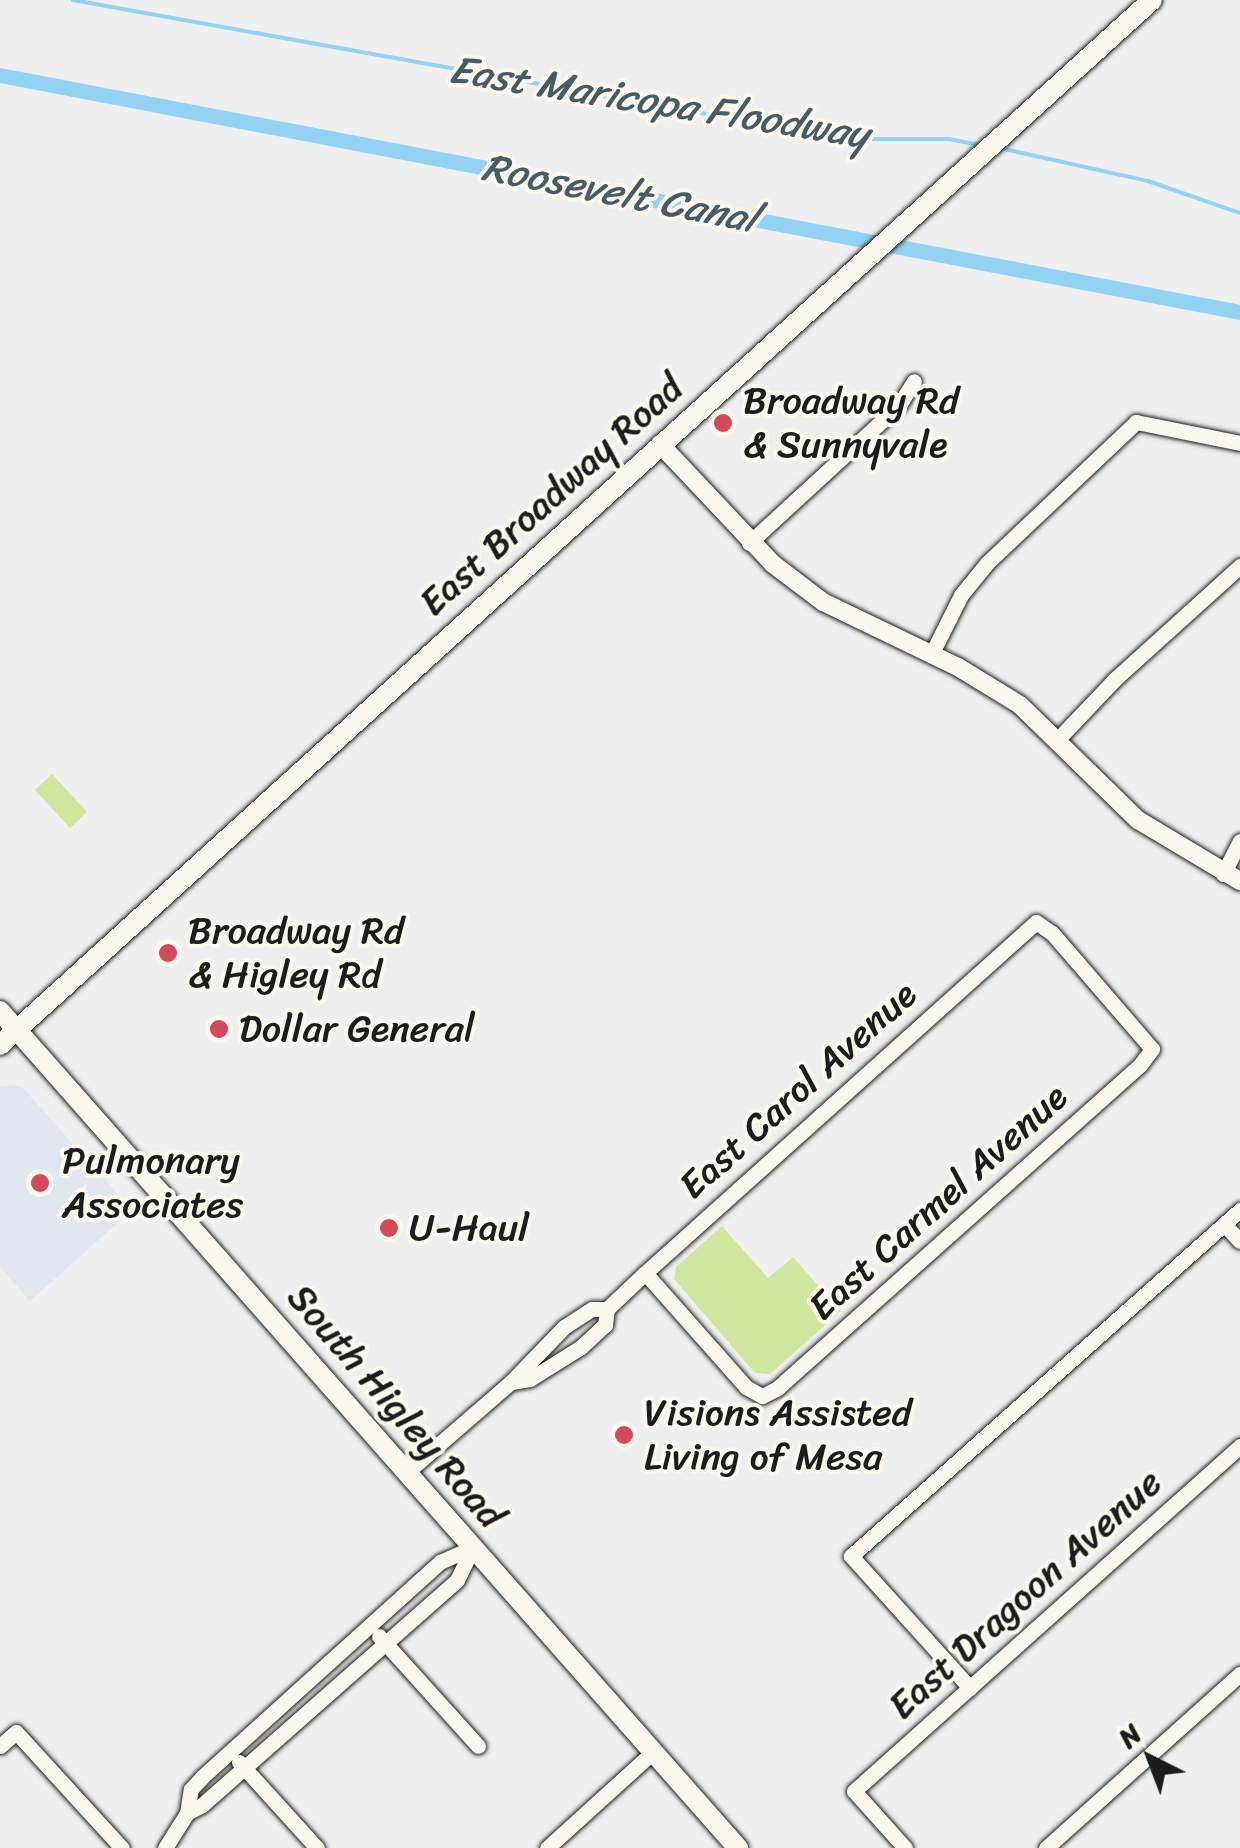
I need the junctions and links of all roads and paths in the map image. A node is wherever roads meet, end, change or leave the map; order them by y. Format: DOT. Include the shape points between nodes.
graph roads {
  1 [pos="1152,0"];
  2 [pos="914,380"];
  3 [pos="1240,443"];
  4 [pos="660,444"];
  5 [pos="749,543"];
  6 [pos="1240,566"];
  7 [pos="931,654"];
  8 [pos="1058,739"];
  9 [pos="1240,841"];
  10 [pos="1231,878"];
  11 [pos="0,1011"];
  12 [pos="16,1030"];
  13 [pos="0,1045"];
  14 [pos="1152,1049"];
  15 [pos="1240,1210"];
  16 [pos="1224,1224"];
  17 [pos="1240,1241"];
  18 [pos="645,1273"];
  19 [pos="607,1309"];
  20 [pos="511,1382"];
  21 [pos="1240,1446"];
  22 [pos="406,1472"];
  23 [pos="473,1547"];
  24 [pos="370,1626"];
  25 [pos="385,1643"];
  26 [pos="1240,1674"];
  27 [pos="970,1688"];
  28 [pos="0,1746"];
  29 [pos="478,1746"];
  30 [pos="230,1752"];
  31 [pos="654,1752"];
  32 [pos="244,1768"];
  33 [pos="187,1813"];
  34 [pos="116,1846"];
  35 [pos="165,1848"];
  36 [pos="317,1848"];
  37 [pos="547,1848"];
  38 [pos="738,1848"];
  39 [pos="904,1848"];
  40 [pos="1046,1848"];
  1 -- 4 [label="main road, East Broadway Road"];
  2 -- 5 [label="street" via="900,405"];
  3 -- 7 [label="street" via="1136,422 987,563 961,595"];
  4 -- 5 [label="street"];
  4 -- 12 [label="main road, East Broadway Road"];
  5 -- 7 [label="street" via="822,602"];
  6 -- 8 [label="street"];
  7 -- 8 [label="street" via="986,682"];
  8 -- 10 [label="street" via="1138,820"];
  9 -- 10 [label="street"];
  11 -- 12 [label="main road, South Higley Road"];
  12 -- 13 [label="main road, East Broadway Road"];
  12 -- 22 [label="main road, South Higley Road"];
  14 -- 18 [label="street, East Carmel Avenue" via="762,1396 746,1387"];
  14 -- 18 [label="street, East Carol Avenue" via="1036,922"];
  15 -- 16 [label="street"];
  16 -- 17 [label="street"];
  16 -- 27 [label="street" via="851,1556"];
  18 -- 19 [label="street, East Carol Avenue"];
  19 -- 20 [label="street, East Carol Avenue" via="592,1309 564,1327"];
  19 -- 20 [label="street, East Carol Avenue" via="605,1324 581,1347 530,1379"];
  20 -- 22 [label="street, East Carol Avenue"];
  21 -- 27 [label="street, East Dragoon Avenue"];
  22 -- 23 [label="main road, South Higley Road"];
  23 -- 24 [label="street" via="440,1562"];
  23 -- 25 [label="street" via="456,1580"];
  23 -- 31 [label="main road, South Higley Road"];
  24 -- 25 [label="street"];
  24 -- 30 [label="street"];
  25 -- 29 [label="street"];
  25 -- 32 [label="street"];
  26 -- 40 [label="street"];
  27 -- 39 [label="street, East Dragoon Avenue" via="854,1791"];
  28 -- 34 [label="street" via="16,1732"];
  30 -- 32 [label="street"];
  30 -- 33 [label="street" via="191,1789"];
  31 -- 37 [label="street"];
  31 -- 38 [label="main road, South Higley Road"];
  32 -- 33 [label="street"];
  32 -- 36 [label="street"];
  33 -- 35 [label="street"];
}
